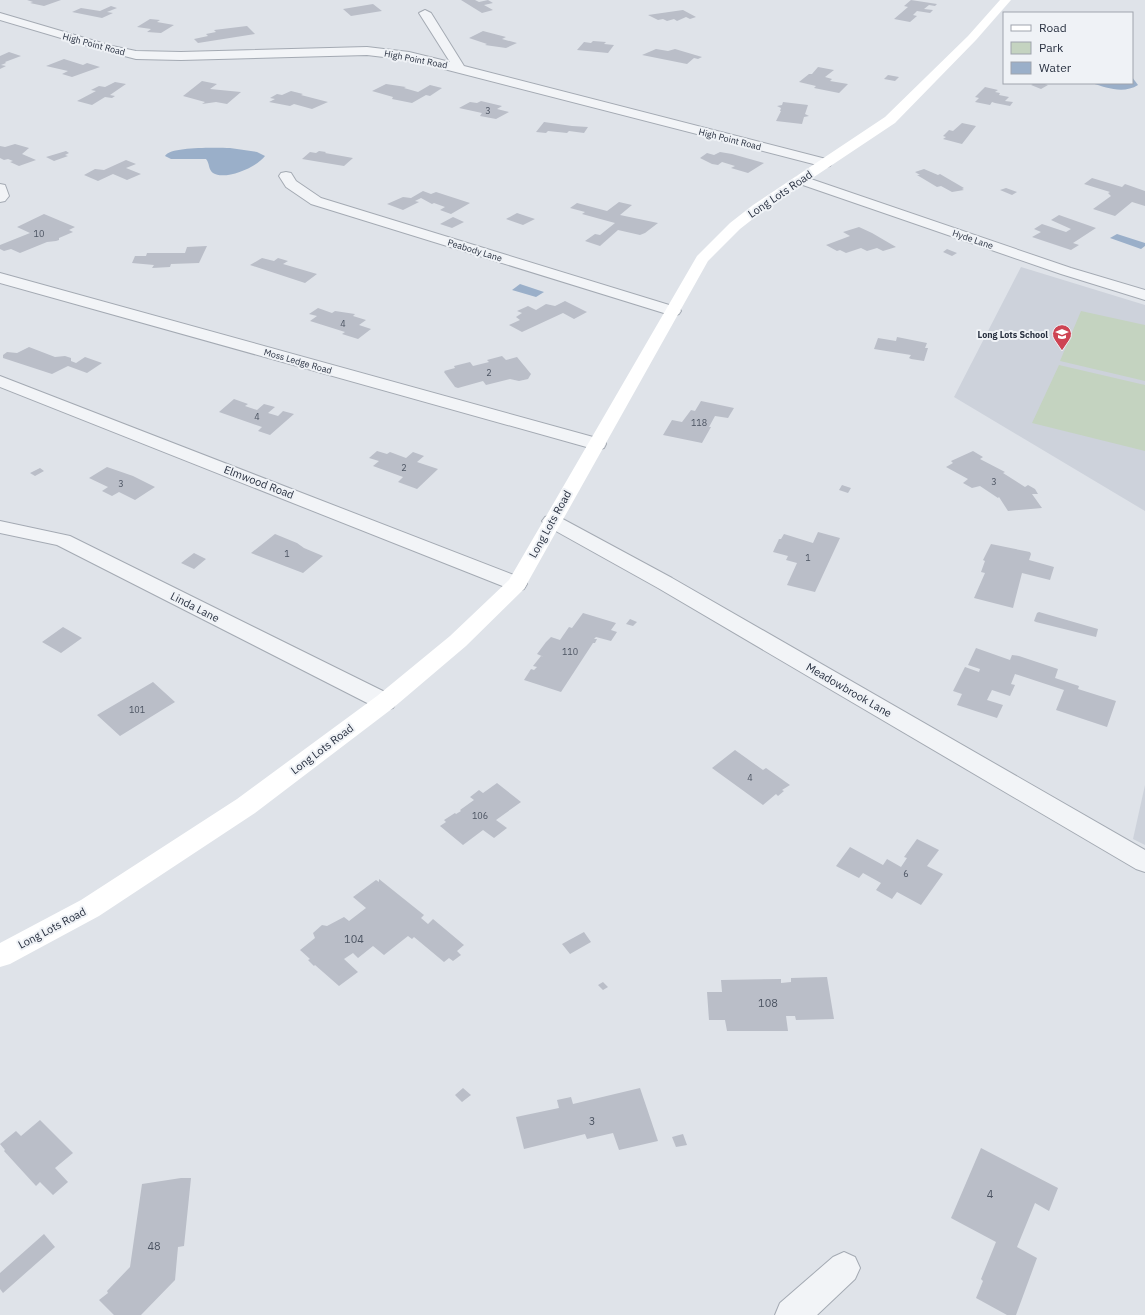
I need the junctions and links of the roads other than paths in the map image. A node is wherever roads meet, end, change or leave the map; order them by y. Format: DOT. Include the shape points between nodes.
graph roads {
  1 [pos="1006,0"];
  2 [pos="425,13"];
  3 [pos="0,16"];
  4 [pos="459,68"];
  5 [pos="825,163"];
  6 [pos="286,176"];
  7 [pos="802,180"];
  8 [pos="0,188"];
  9 [pos="0,198"];
  10 [pos="0,278"];
  11 [pos="1145,294"];
  12 [pos="673,310"];
  13 [pos="0,381"];
  14 [pos="597,444"];
  15 [pos="552,521"];
  16 [pos="0,526"];
  17 [pos="517,584"];
  18 [pos="385,702"];
  19 [pos="1145,862"];
  20 [pos="0,956"];
  21 [pos="844,1268"];
  22 [pos="792,1315"];
  1 -- 5 [label="main road, Long Lots Road" via="890,120"];
  2 -- 4 [label="street"];
  3 -- 4 [label="street, High Point Road" via="136,55 196,56 367,51 409,56"];
  4 -- 5 [label="street, High Point Road"];
  5 -- 7 [label="main road, Long Lots Road"];
  6 -- 12 [label="street, Peabody Lane" via="291,184 316,201"];
  7 -- 11 [label="street, Hyde Lane" via="1066,271"];
  7 -- 12 [label="main road, Long Lots Road" via="735,226 702,259"];
  8 -- 9 [label="street"];
  10 -- 14 [label="street, Moss Ledge Road"];
  12 -- 14 [label="main road, Long Lots Road"];
  13 -- 17 [label="street, Elmwood Road"];
  14 -- 15 [label="main road, Long Lots Road"];
  15 -- 17 [label="main road, Long Lots Road"];
  15 -- 19 [label="street, Meadowbrook Lane" via="672,587"];
  16 -- 18 [label="street, Linda Lane" via="63,540"];
  17 -- 18 [label="main road, Long Lots Road" via="458,641"];
  18 -- 20 [label="main road, Long Lots Road" via="233,814 90,908"];
  21 -- 22 [label="street"];
}
